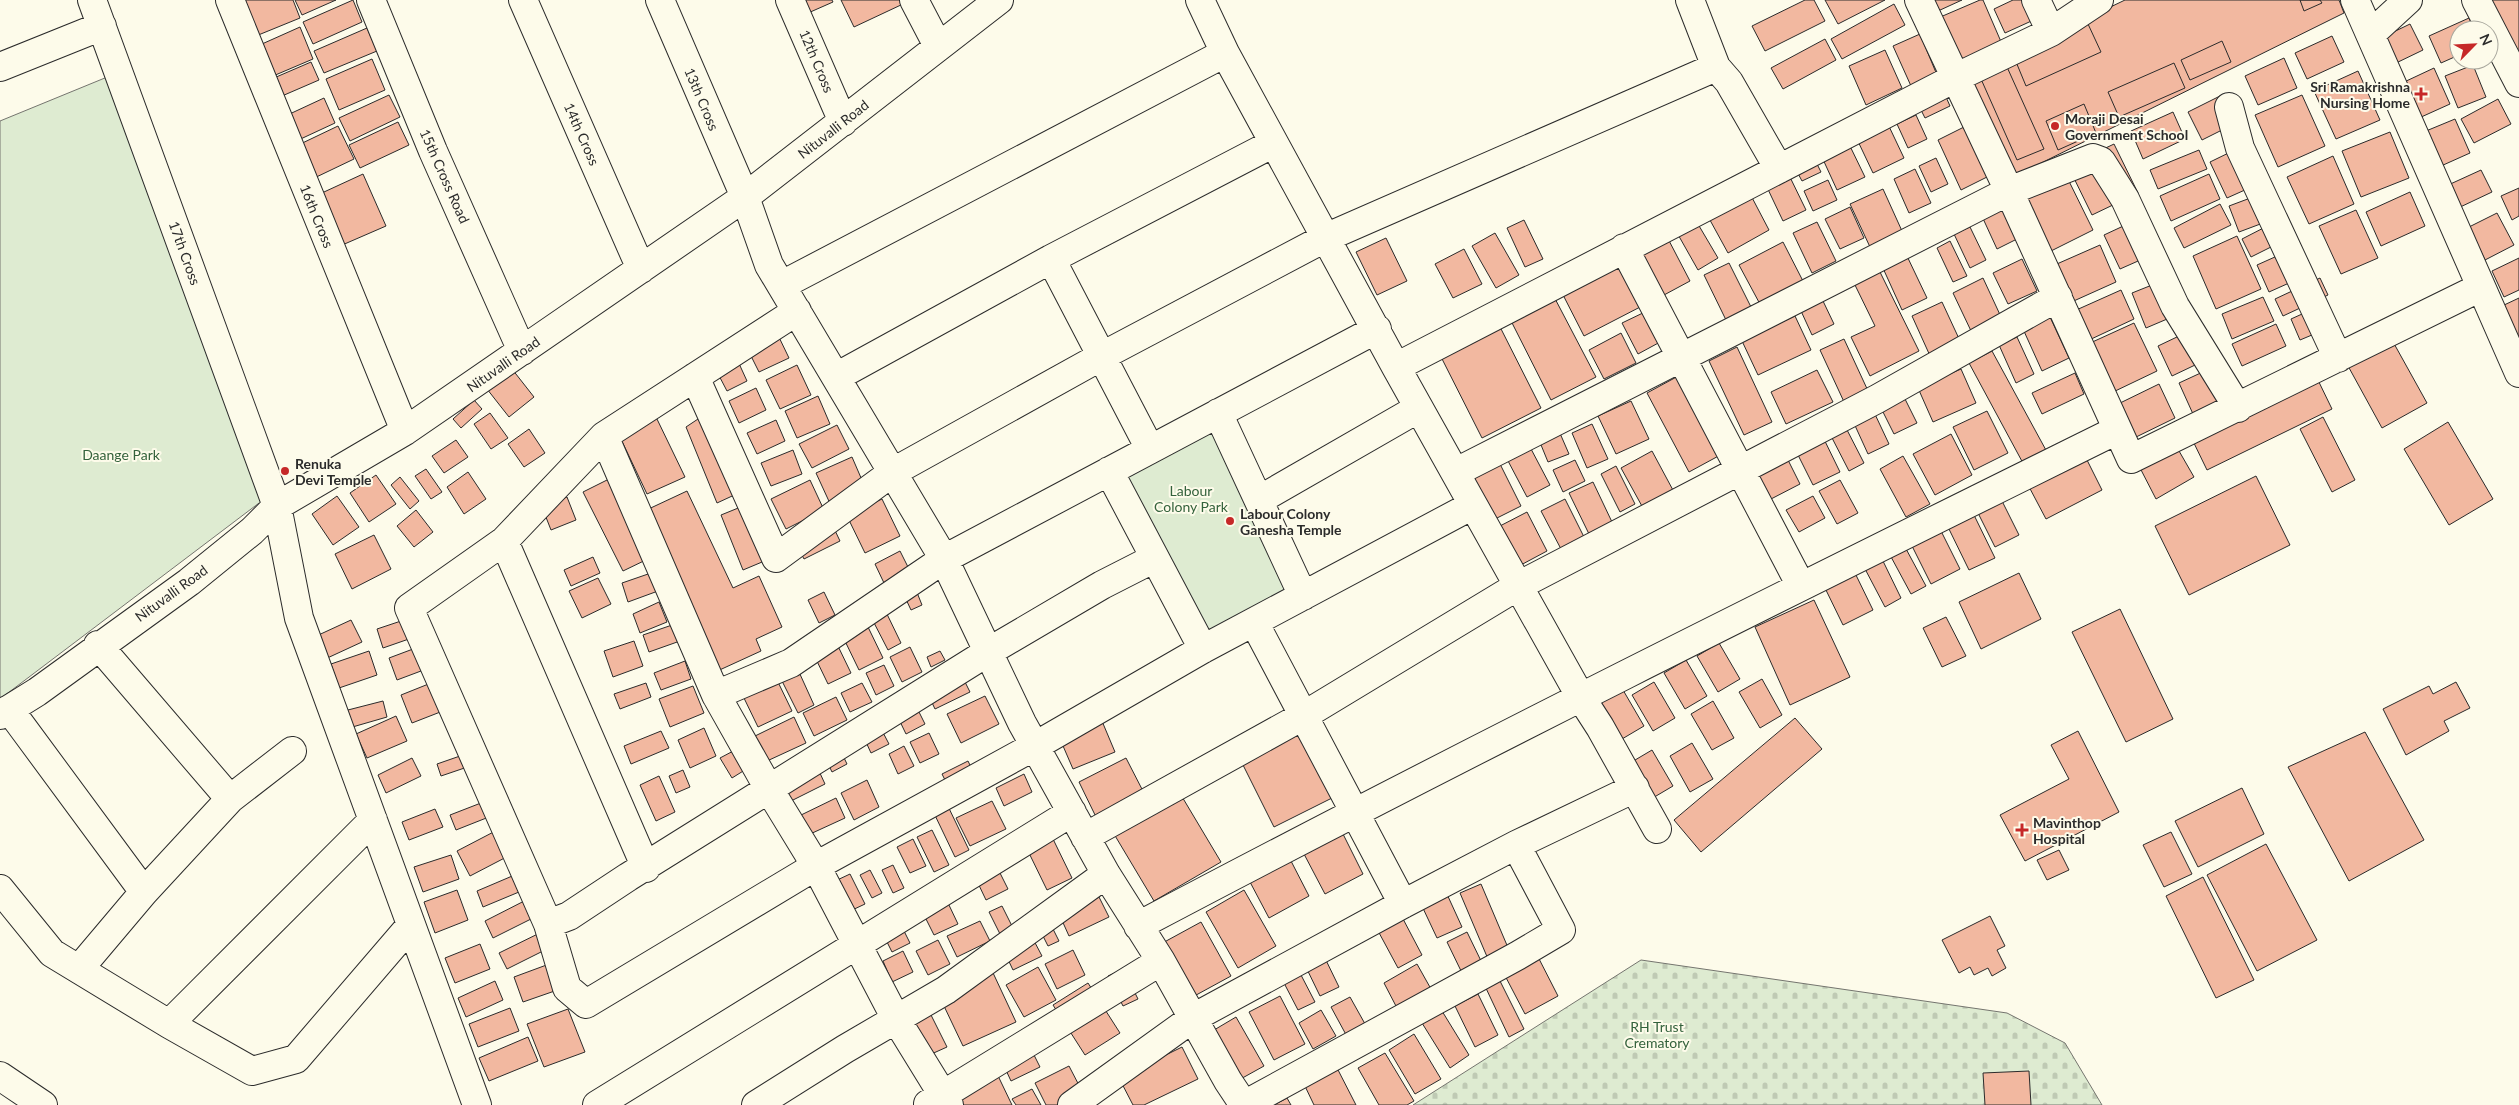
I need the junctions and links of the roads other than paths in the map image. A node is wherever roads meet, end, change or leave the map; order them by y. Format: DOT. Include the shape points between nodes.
graph roads {
  1 [pos="92,0"];
  2 [pos="230,0"];
  3 [pos="371,0"];
  4 [pos="523,0"];
  5 [pos="660,0"];
  6 [pos="790,0"];
  7 [pos="914,0"];
  8 [pos="999,0"];
  9 [pos="1200,0"];
  10 [pos="1690,0"];
  11 [pos="1919,0"];
  12 [pos="2036,0"];
  13 [pos="2099,0"];
  14 [pos="2355,0"];
  15 [pos="2408,0"];
  16 [pos="2476,0"];
  17 [pos="102,26"];
  18 [pos="2051,32"];
  19 [pos="2371,34"];
  20 [pos="938,46"];
  21 [pos="1225,53"];
  22 [pos="0,66"];
  23 [pos="1716,67"];
  24 [pos="1955,78"];
  25 [pos="2519,83"];
  26 [pos="2229,107"];
  27 [pos="843,122"];
  28 [pos="1274,143"];
  29 [pos="1779,169"];
  30 [pos="2009,191"];
  31 [pos="745,197"];
  32 [pos="1325,238"];
  33 [pos="1624,248"];
  34 [pos="1052,259"];
  35 [pos="641,269"];
  36 [pos="782,285"];
  37 [pos="2481,287"];
  38 [pos="2058,297"];
  39 [pos="797,311"];
  40 [pos="1377,328"];
  41 [pos="522,351"];
  42 [pos="1102,356"];
  43 [pos="1681,357"];
  44 [pos="2338,358"];
  45 [pos="1396,367"];
  46 [pos="2519,373"];
  47 [pos="695,377"];
  48 [pos="836,377"];
  49 [pos="1419,408"];
  50 [pos="2238,408"];
  51 [pos="1218,413"];
  52 [pos="2117,430"];
  53 [pos="405,431"];
  54 [pos="604,436"];
  55 [pos="1150,449"];
  56 [pos="1740,470"];
  57 [pos="1109,471"];
  58 [pos="893,472"];
  59 [pos="1456,472"];
  60 [pos="1259,500"];
  61 [pos="277,506"];
  62 [pos="1473,506"];
  63 [pos="504,541"];
  64 [pos="1155,558"];
  65 [pos="944,559"];
  66 [pos="1518,586"];
  67 [pos="1801,586"];
  68 [pos="1303,596"];
  69 [pos="1254,622"];
  70 [pos="98,645"];
  71 [pos="1202,649"];
  72 [pos="988,652"];
  73 [pos="716,695"];
  74 [pos="1580,696"];
  75 [pos="5,712"];
  76 [pos="1303,716"];
  77 [pos="1035,746"];
  78 [pos="292,751"];
  79 [pos="1635,788"];
  80 [pos="769,789"];
  81 [pos="230,799"];
  82 [pos="1072,812"];
  83 [pos="1354,812"];
  84 [pos="373,820"];
  85 [pos="1657,829"];
  86 [pos="1086,837"];
  87 [pos="1516,845"];
  88 [pos="816,866"];
  89 [pos="646,868"];
  90 [pos="1106,874"];
  91 [pos="0,889"];
  92 [pos="144,892"];
  93 [pos="1403,904"];
  94 [pos="548,924"];
  95 [pos="411,925"];
  96 [pos="1138,926"];
  97 [pos="858,945"];
  98 [pos="1161,961"];
  99 [pos="79,969"];
  100 [pos="1193,1018"];
  101 [pos="896,1019"];
  102 [pos="168,1024"];
  103 [pos="0,1076"];
  104 [pos="939,1101"];
  105 [pos="39,1104"];
  106 [pos="477,1105"];
  107 [pos="597,1105"];
  108 [pos="756,1105"];
  109 [pos="1072,1105"];
  110 [pos="1244,1105"];
  1 -- 17 [label="street, 17th Cross"];
  2 -- 53 [label="street, 16th Cross"];
  3 -- 41 [label="street, 15th Cross Road" via="433,151"];
  4 -- 35 [label="street, 14th Cross"];
  5 -- 31 [label="street, 13th Cross"];
  6 -- 27 [label="street, 12th Cross"];
  7 -- 20 [label="street"];
  8 -- 20 [label="street, Nituvalli Road"];
  9 -- 21 [label="street"];
  10 -- 23 [label="street"];
  11 -- 24 [label="street"];
  12 -- 18 [label="street"];
  13 -- 18 [label="street"];
  14 -- 19 [label="street"];
  15 -- 19 [label="street"];
  16 -- 25 [label="street"];
  17 -- 22 [label="street"];
  17 -- 61 [label="street, 17th Cross"];
  18 -- 24 [label="street"];
  19 -- 37 [label="street"];
  20 -- 27 [label="street, Nituvalli Road"];
  21 -- 28 [label="street"];
  21 -- 36 [label="street"];
  23 -- 29 [label="street" via="1729,82"];
  23 -- 32 [label="street"];
  24 -- 29 [label="street"];
  24 -- 30 [label="street"];
  26 -- 44 [label="street" via="2240,148"];
  27 -- 31 [label="street, Nituvalli Road"];
  28 -- 32 [label="street"];
  28 -- 34 [label="street"];
  29 -- 33 [label="street"];
  30 -- 38 [label="street"];
  30 -- 43 [label="street"];
  30 -- 50 [label="street" via="2094,158 2101,162 2125,199 2175,306"];
  31 -- 35 [label="street, Nituvalli Road"];
  31 -- 36 [label="street, 13th Cross" via="769,265"];
  32 -- 40 [label="street"];
  32 -- 42 [label="street"];
  33 -- 43 [label="street"];
  33 -- 45 [label="street"];
  34 -- 42 [label="street"];
  34 -- 48 [label="street"];
  35 -- 41 [label="street, Nituvalli Road"];
  36 -- 39 [label="street, 13th Cross"];
  37 -- 44 [label="street"];
  37 -- 46 [label="street"];
  38 -- 52 [label="street"];
  38 -- 56 [label="street" via="1877,399"];
  39 -- 47 [label="street"];
  39 -- 48 [label="street, 13th Cross"];
  40 -- 45 [label="street"];
  40 -- 51 [label="street"];
  41 -- 53 [label="street, Nituvalli Road"];
  42 -- 55 [label="street"];
  42 -- 58 [label="street"];
  43 -- 56 [label="street"];
  43 -- 59 [label="street"];
  44 -- 50 [label="street"];
  45 -- 49 [label="street"];
  47 -- 54 [label="street"];
  47 -- 58 [label="street" via="776,558"];
  48 -- 58 [label="street, 13th Cross"];
  49 -- 59 [label="street"];
  49 -- 60 [label="street"];
  50 -- 52 [label="street" via="2131,459"];
  51 -- 55 [label="street"];
  51 -- 60 [label="street"];
  52 -- 67 [label="street"];
  53 -- 61 [label="street, Nituvalli Road"];
  54 -- 63 [label="street"];
  54 -- 73 [label="street"];
  55 -- 57 [label="street"];
  56 -- 66 [label="street"];
  56 -- 67 [label="street"];
  57 -- 64 [label="street"];
  57 -- 65 [label="street"];
  58 -- 65 [label="street, 13th Cross"];
  59 -- 62 [label="street"];
  60 -- 68 [label="street"];
  61 -- 70 [label="street, Nituvalli Road" via="252,531 189,582"];
  61 -- 84 [label="street, 17th Cross" via="299,618"];
  62 -- 66 [label="street"];
  62 -- 68 [label="street"];
  63 -- 89 [label="street"];
  63 -- 94 [label="street" via="409,608"];
  64 -- 71 [label="street"];
  64 -- 72 [label="street"];
  65 -- 72 [label="street, 13th Cross"];
  65 -- 73 [label="street" via="791,663"];
  66 -- 74 [label="street"];
  66 -- 76 [label="street"];
  67 -- 74 [label="street"];
  68 -- 69 [label="street"];
  69 -- 71 [label="street"];
  69 -- 76 [label="street"];
  70 -- 75 [label="street, Nituvalli Road"];
  70 -- 81 [label="street"];
  71 -- 77 [label="street"];
  72 -- 77 [label="street, 13th Cross"];
  72 -- 80 [label="street"];
  73 -- 80 [label="street"];
  74 -- 79 [label="street"];
  74 -- 83 [label="street"];
  75 -- 92 [label="street"];
  76 -- 83 [label="street"];
  76 -- 86 [label="street"];
  77 -- 82 [label="street, 13th Cross"];
  77 -- 88 [label="street"];
  78 -- 81 [label="street"];
  79 -- 85 [label="street"];
  79 -- 87 [label="street"];
  80 -- 88 [label="street"];
  80 -- 89 [label="street"];
  81 -- 92 [label="street"];
  82 -- 86 [label="street, 13th Cross"];
  82 -- 97 [label="street"];
  83 -- 93 [label="street"];
  83 -- 96 [label="street"];
  84 -- 95 [label="street, 17th Cross"];
  84 -- 102 [label="street"];
  86 -- 90 [label="street, 13th Cross"];
  87 -- 93 [label="street"];
  87 -- 110 [label="street" via="1561,930"];
  88 -- 94 [label="street" via="586,1004 567,988"];
  88 -- 97 [label="street"];
  89 -- 94 [label="street" via="569,916"];
  90 -- 96 [label="street, 13th Cross"];
  90 -- 101 [label="street" via="946,990"];
  91 -- 99 [label="street" via="52,953"];
  92 -- 99 [label="street"];
  93 -- 100 [label="street"];
  95 -- 102 [label="street" via="296,1059 252,1071"];
  95 -- 106 [label="street, 17th Cross"];
  96 -- 98 [label="street, 13th Cross"];
  97 -- 101 [label="street"];
  97 -- 107 [label="street"];
  98 -- 100 [label="street, 13th Cross"];
  98 -- 104 [label="street"];
  99 -- 102 [label="street"];
  100 -- 109 [label="street"];
  100 -- 110 [label="street, 13th Cross"];
  101 -- 104 [label="street"];
  101 -- 108 [label="street"];
  103 -- 105 [label="street"];
}
